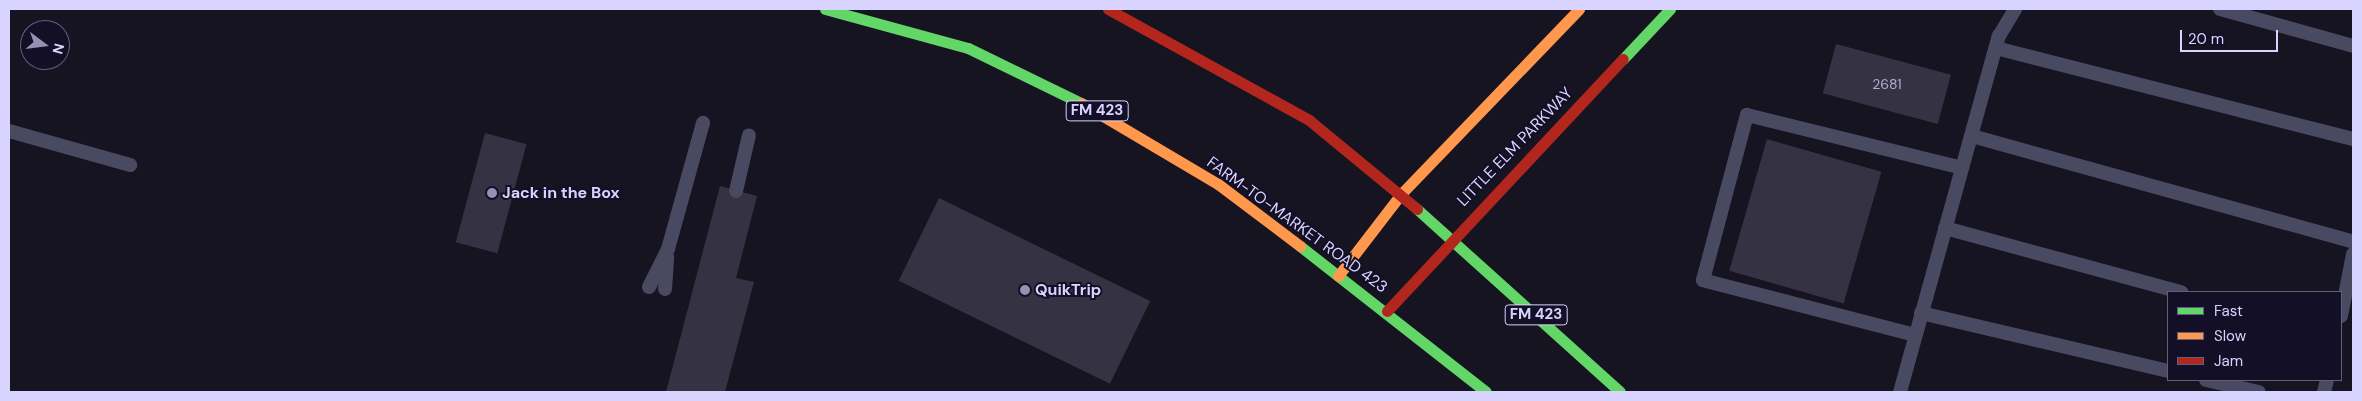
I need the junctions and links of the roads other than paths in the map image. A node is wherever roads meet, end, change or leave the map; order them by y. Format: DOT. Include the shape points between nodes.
graph roads {
  1 [pos="825,9"];
  2 [pos="1108,9"];
  3 [pos="1578,9"];
  4 [pos="1670,9"];
  5 [pos="2015,9"];
  6 [pos="2220,9"];
  7 [pos="2353,46"];
  8 [pos="1996,48"];
  9 [pos="703,123"];
  10 [pos="9,131"];
  11 [pos="749,135"];
  12 [pos="1972,136"];
  13 [pos="2353,139"];
  14 [pos="130,165"];
  15 [pos="1962,168"];
  16 [pos="736,191"];
  17 [pos="1401,194"];
  18 [pos="1945,228"];
  19 [pos="1452,238"];
  20 [pos="2353,242"];
  21 [pos="668,249"];
  22 [pos="2353,254"];
  23 [pos="1338,276"];
  24 [pos="649,287"];
  25 [pos="665,289"];
  26 [pos="2177,291"];
  27 [pos="1388,311"];
  28 [pos="2342,311"];
  29 [pos="1921,313"];
  30 [pos="1915,335"];
  31 [pos="2167,371"];
  32 [pos="2210,381"];
  33 [pos="1486,392"];
  34 [pos="1620,392"];
  35 [pos="1900,392"];
  36 [pos="2259,392"];
  1 -- 23 [label="main road, FARM-TO-MARKET ROAD 423 / FM 423" via="968,48 1072,97 1218,184"];
  2 -- 17 [label="main road, FM 423" via="1309,120"];
  3 -- 17 [label="main road"];
  4 -- 19 [label="main road, LITTLE ELM PARKWAY"];
  5 -- 8 [label="lane"];
  6 -- 7 [label="lane"];
  8 -- 12 [label="lane"];
  8 -- 13 [label="lane"];
  9 -- 21 [label="lane"];
  10 -- 14 [label="lane"];
  11 -- 16 [label="lane"];
  12 -- 15 [label="lane"];
  12 -- 20 [label="lane"];
  15 -- 18 [label="lane"];
  15 -- 30 [label="lane" via="1747,115 1703,280"];
  17 -- 19 [label="main road, FM 423"];
  17 -- 23 [label="main road"];
  18 -- 26 [label="lane"];
  18 -- 29 [label="lane"];
  19 -- 27 [label="main road, LITTLE ELM PARKWAY"];
  19 -- 34 [label="main road, FM 423"];
  21 -- 24 [label="lane"];
  21 -- 25 [label="lane"];
  22 -- 28 [label="lane"];
  23 -- 27 [label="main road, FARM-TO-MARKET ROAD 423 / FM 423"];
  27 -- 33 [label="main road, FARM-TO-MARKET ROAD 423 / FM 423"];
  29 -- 30 [label="lane"];
  29 -- 31 [label="lane"];
  30 -- 35 [label="lane"];
  32 -- 36 [label="lane"];
}
